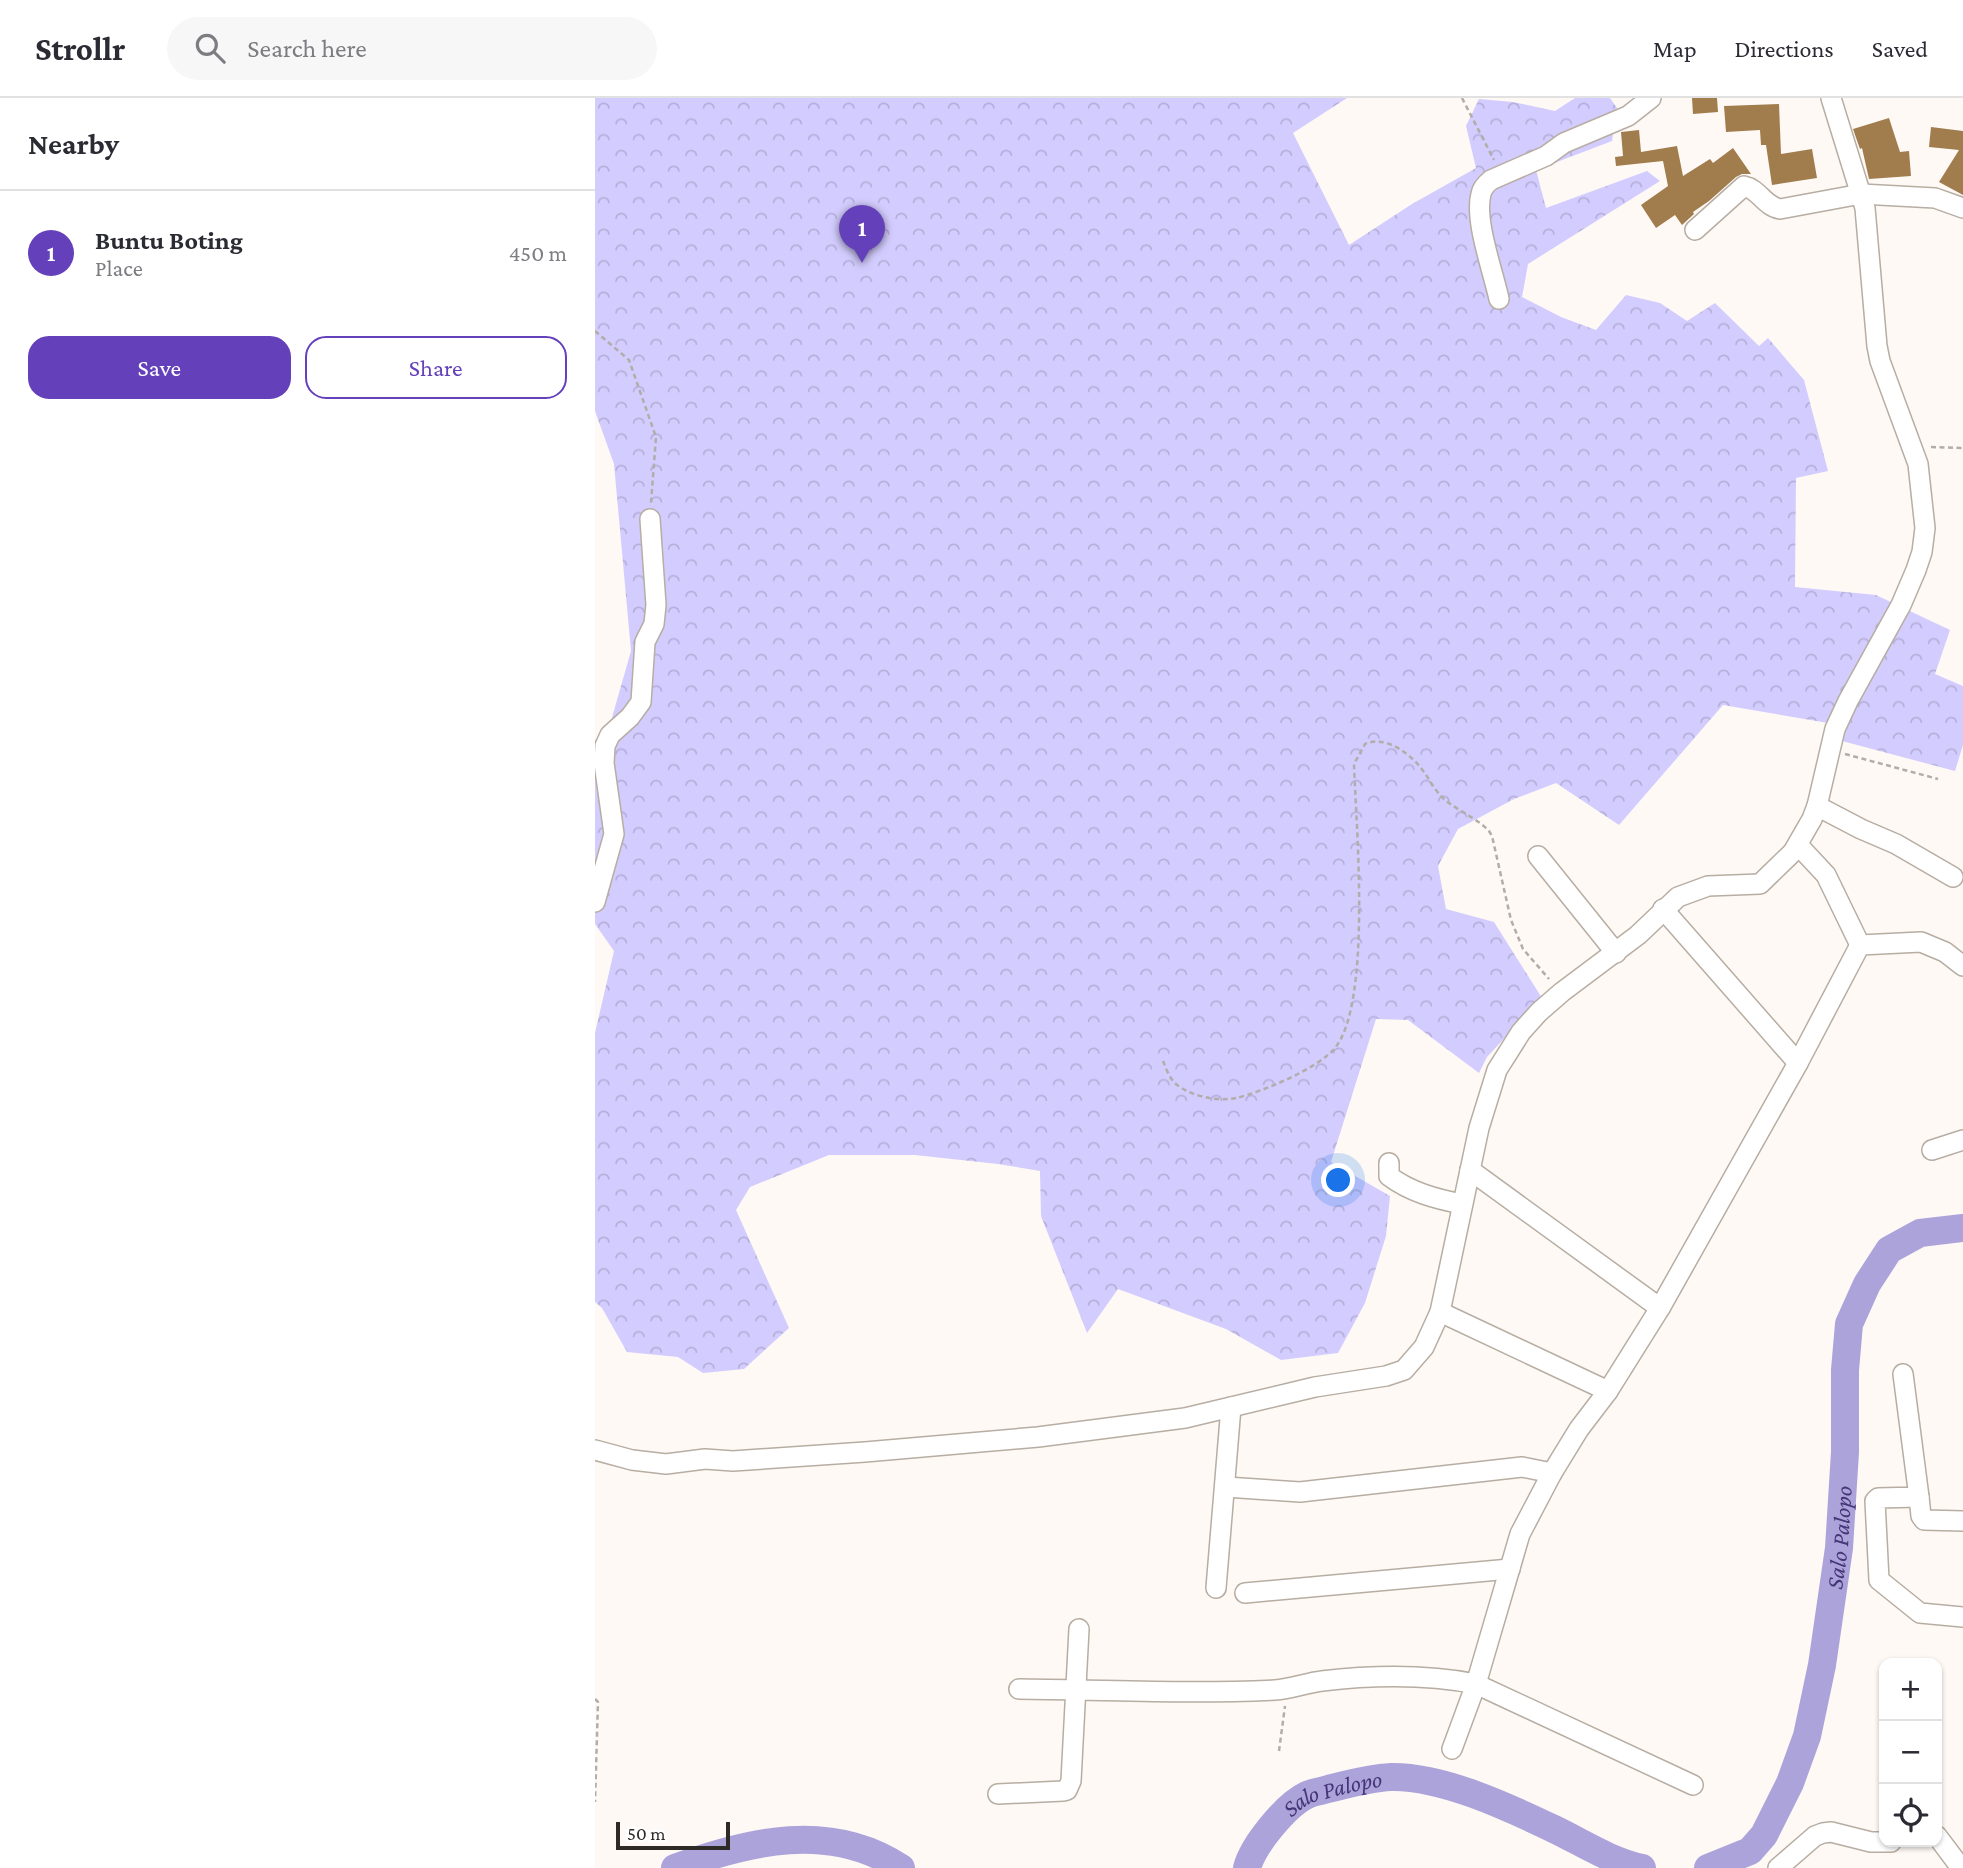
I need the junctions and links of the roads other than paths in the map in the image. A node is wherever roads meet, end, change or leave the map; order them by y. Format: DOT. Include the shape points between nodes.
graph roads {
  1 [pos="1651,98"];
  2 [pos="1831,98"];
  3 [pos="1861,194"];
  4 [pos="1961,205"];
  5 [pos="1695,230"];
  6 [pos="1499,299"];
  7 [pos="650,519"];
  8 [pos="1817,806"];
  9 [pos="1798,845"];
  10 [pos="1538,856"];
  11 [pos="1953,877"];
  12 [pos="595,901"];
  13 [pos="1663,909"];
  14 [pos="1860,945"];
  15 [pos="1616,953"];
  16 [pos="1963,966"];
  17 [pos="1798,1063"];
  18 [pos="1963,1140"];
  19 [pos="1932,1150"];
  20 [pos="1389,1163"];
  21 [pos="1469,1170"];
  22 [pos="1462,1204"];
  23 [pos="1660,1308"];
  24 [pos="1440,1312"];
  25 [pos="1903,1374"];
  26 [pos="1608,1391"];
  27 [pos="1231,1407"];
  28 [pos="595,1450"];
  29 [pos="1552,1473"];
  30 [pos="1226,1487"];
  31 [pos="1919,1497"];
  32 [pos="1963,1521"];
  33 [pos="1510,1569"];
  34 [pos="1216,1588"];
  35 [pos="1245,1593"];
  36 [pos="1963,1617"];
  37 [pos="1079,1629"];
  38 [pos="1476,1684"];
  39 [pos="1019,1689"];
  40 [pos="1076,1690"];
  41 [pos="1452,1749"];
  42 [pos="1693,1785"];
  43 [pos="998,1794"];
  44 [pos="1879,1843"];
  45 [pos="1942,1843"];
  46 [pos="1778,1868"];
  47 [pos="1961,1868"];
  1 -- 6 [label="street" via="1628,116 1565,143 1484,187 1480,220"];
  2 -- 3 [label="street"];
  3 -- 4 [label="street" via="1935,198"];
  3 -- 5 [label="street" via="1780,209 1744,186"];
  3 -- 8 [label="street" via="1870,246 1877,346 1913,447 1925,528 1922,552 1901,605 1835,729"];
  7 -- 12 [label="street" via="654,624 645,642 641,702 605,746 614,834"];
  8 -- 9 [label="street"];
  8 -- 11 [label="street"];
  9 -- 13 [label="street" via="1762,883 1700,887"];
  9 -- 14 [label="street" via="1826,875"];
  10 -- 15 [label="street"];
  13 -- 15 [label="street"];
  13 -- 17 [label="street"];
  14 -- 16 [label="street" via="1921,942"];
  14 -- 17 [label="street"];
  15 -- 21 [label="street" via="1530,1021 1503,1059"];
  17 -- 23 [label="street"];
  18 -- 19 [label="street"];
  20 -- 22 [label="street" via="1389,1176 1397,1182"];
  21 -- 22 [label="street"];
  21 -- 23 [label="street"];
  22 -- 24 [label="street"];
  23 -- 26 [label="street"];
  24 -- 26 [label="street"];
  24 -- 27 [label="street" via="1424,1347 1398,1373"];
  25 -- 31 [label="street"];
  26 -- 29 [label="street"];
  27 -- 28 [label="street" via="1127,1426 733,1461 663,1464"];
  27 -- 30 [label="street"];
  29 -- 30 [label="street" via="1522,1467 1300,1492"];
  29 -- 33 [label="street" via="1520,1534"];
  30 -- 34 [label="street"];
  31 -- 32 [label="street" via="1924,1520"];
  31 -- 36 [label="street" via="1875,1501 1879,1580 1922,1614"];
  33 -- 35 [label="street"];
  33 -- 38 [label="street"];
  37 -- 40 [label="street"];
  38 -- 40 [label="street" via="1391,1676 1322,1681 1287,1689"];
  38 -- 41 [label="street"];
  38 -- 42 [label="street"];
  39 -- 40 [label="street"];
  40 -- 43 [label="street" via="1067,1790"];
  44 -- 46 [label="street" via="1823,1833"];
  45 -- 47 [label="street"];
}
